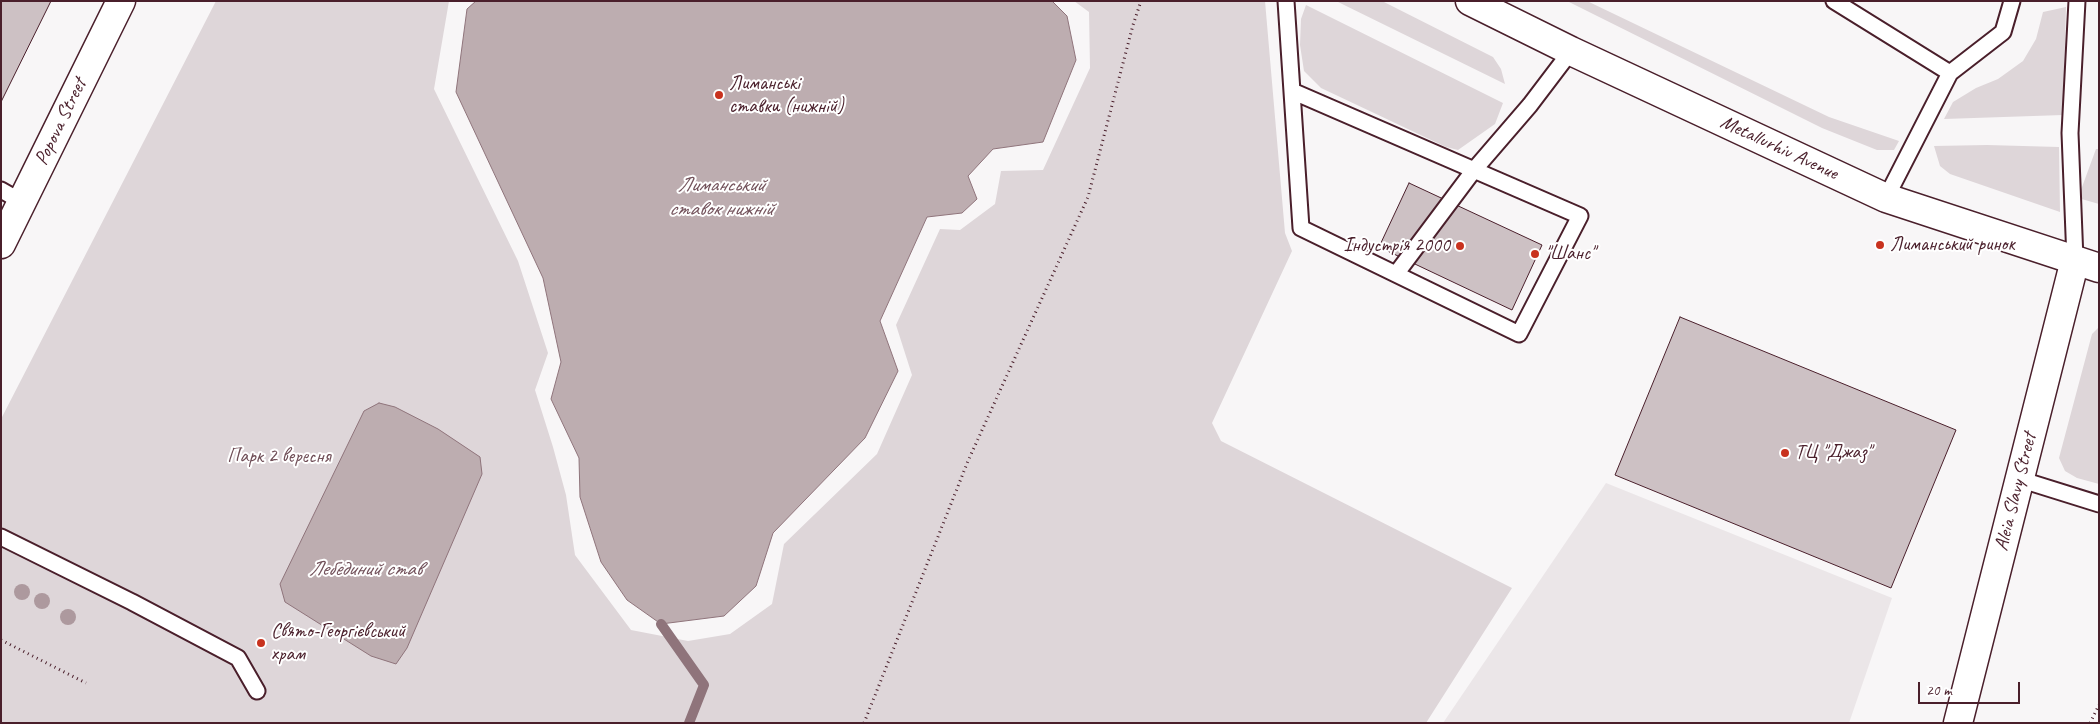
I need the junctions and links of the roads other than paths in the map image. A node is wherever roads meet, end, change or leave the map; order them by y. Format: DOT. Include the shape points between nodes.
graph roads {
  1 [pos="121,1"];
  2 [pos="1286,1"];
  3 [pos="1470,1"];
  4 [pos="1834,1"];
  5 [pos="2012,1"];
  6 [pos="2077,1"];
  7 [pos="1571,52"];
  8 [pos="1950,73"];
  9 [pos="1292,91"];
  10 [pos="1474,170"];
  11 [pos="12,196"];
  12 [pos="1886,198"];
  13 [pos="1,244"];
  14 [pos="2087,264"];
  15 [pos="1396,274"];
  16 [pos="2019,479"];
  17 [pos="2099,504"];
  18 [pos="1,537"];
  19 [pos="256,691"];
  20 [pos="1958,723"];
  1 -- 11 [label="street, Popova Street"];
  2 -- 9 [label="lane"];
  3 -- 7 [label="street, Metallurhiv Avenue"];
  4 -- 8 [label="lane"];
  5 -- 8 [label="lane" via="2003,32"];
  6 -- 14 [label="lane" via="2070,133"];
  7 -- 10 [label="lane"];
  7 -- 12 [label="street, Metallurhiv Avenue"];
  8 -- 12 [label="lane"];
  9 -- 10 [label="lane"];
  9 -- 15 [label="lane" via="1300,228"];
  10 -- 15 [label="lane"];
  10 -- 15 [label="lane" via="1580,216 1519,334"];
  11 -- 13 [label="street, Popova Street"];
  12 -- 14 [label="street, Metallurhiv Avenue"];
  14 -- 16 [label="street, Aleia Slavy Street"];
  16 -- 17 [label="lane"];
  16 -- 20 [label="street, Aleia Slavy Street"];
  18 -- 19 [label="lane" via="238,658"];
}
